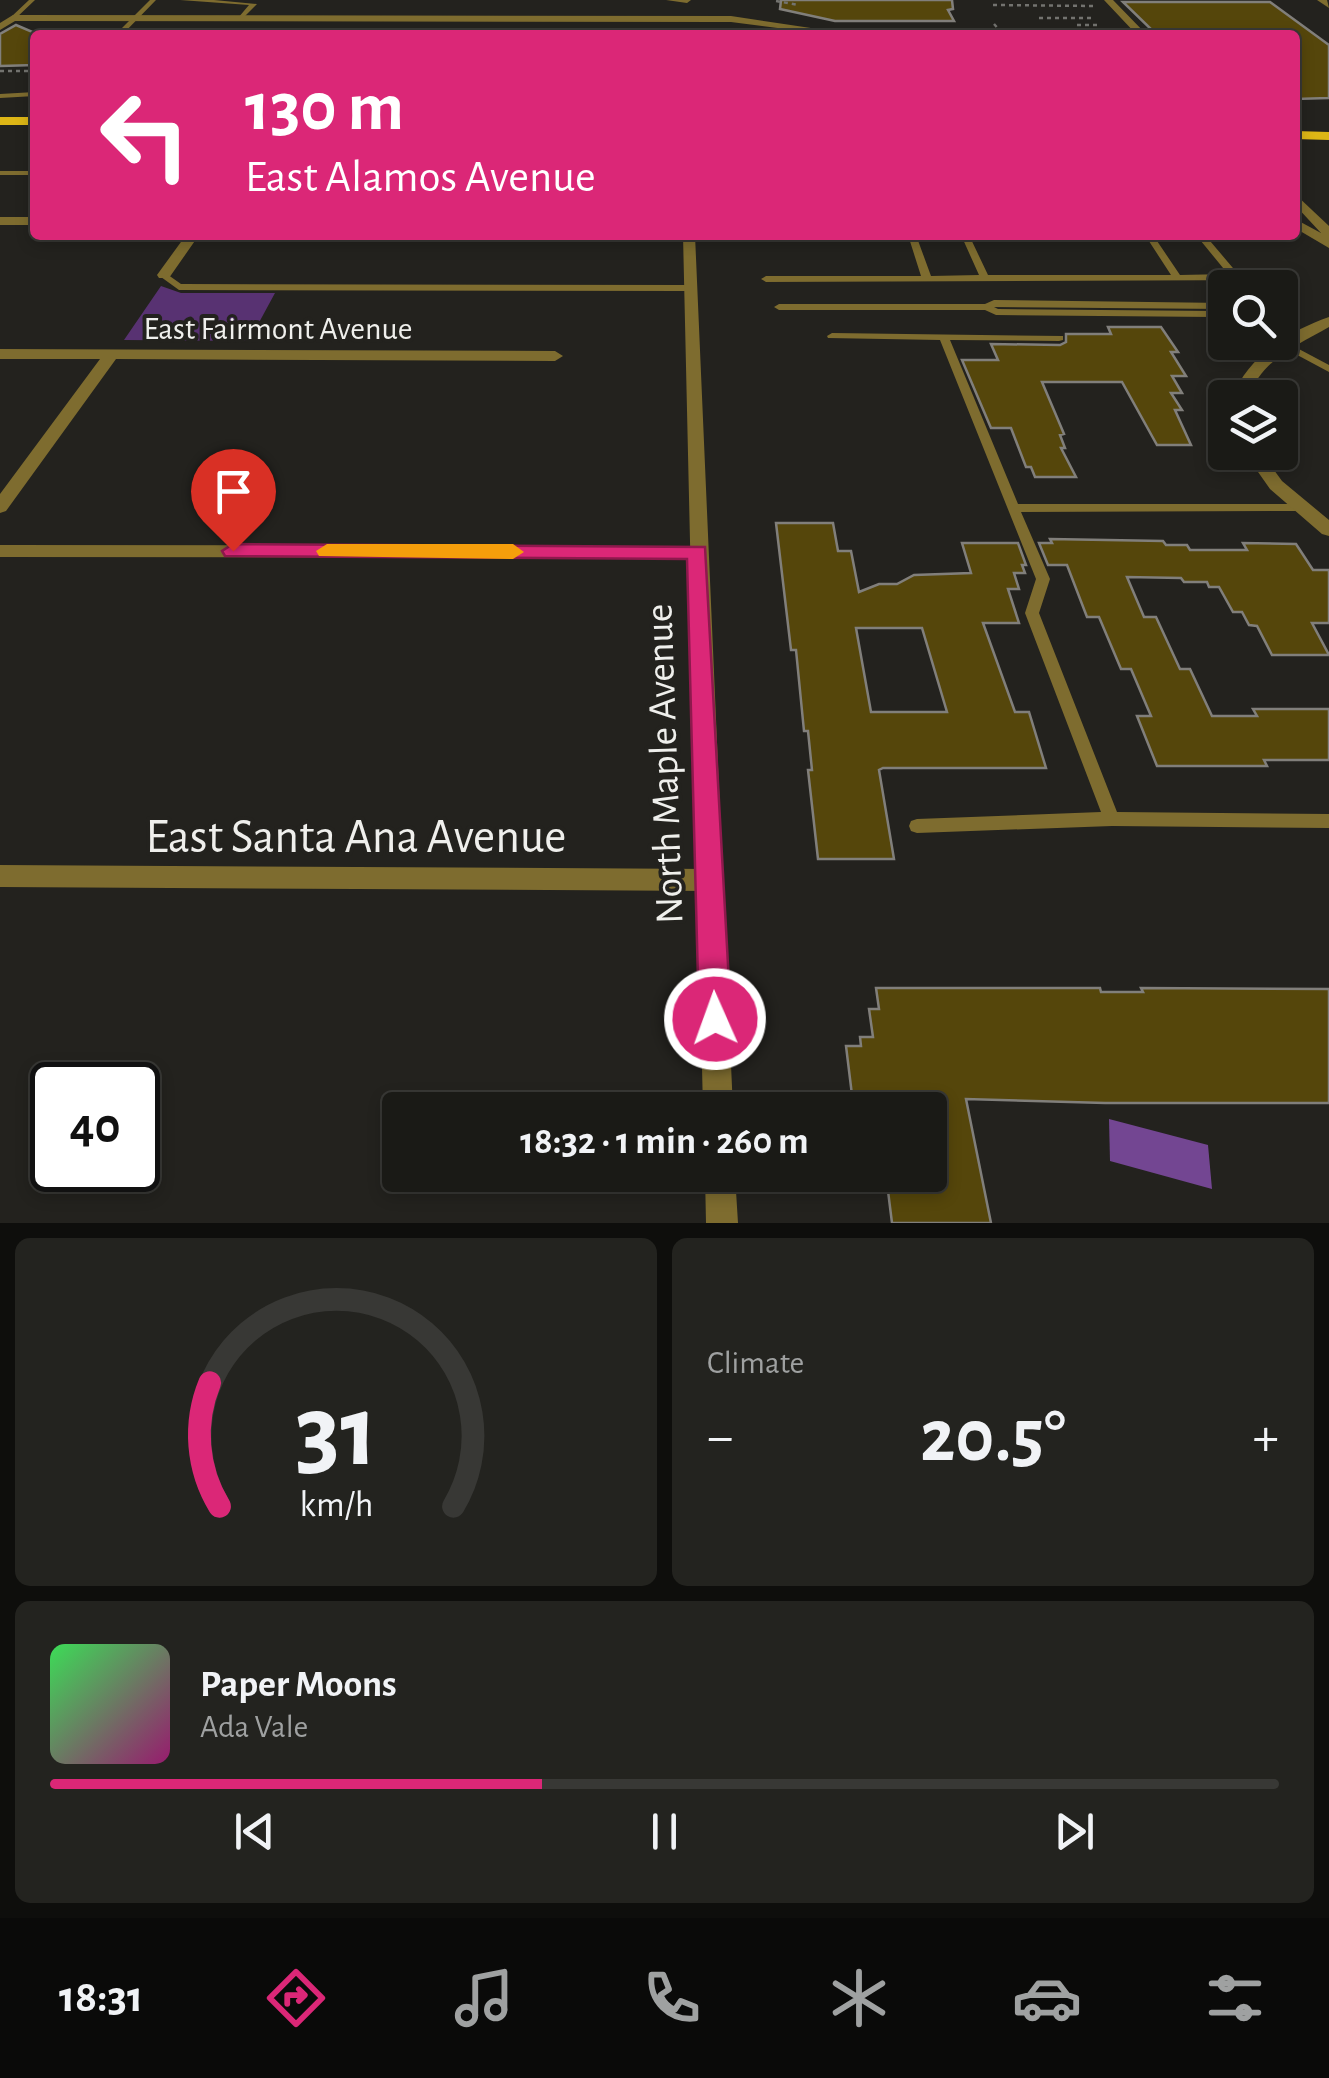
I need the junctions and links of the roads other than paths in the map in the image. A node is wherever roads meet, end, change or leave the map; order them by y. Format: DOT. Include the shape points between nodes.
graph roads {
  1 [pos="32,0"];
  2 [pos="153,0"];
  3 [pos="183,0"];
  4 [pos="674,0"];
  5 [pos="687,0"];
  6 [pos="1321,0"];
  7 [pos="1105,3"];
  8 [pos="1329,6"];
  9 [pos="13,18"];
  10 [pos="135,18"];
  11 [pos="241,18"];
  12 [pos="679,19"];
  13 [pos="0,27"];
  14 [pos="123,30"];
  15 [pos="678,30"];
  16 [pos="821,30"];
  17 [pos="1136,30"];
  18 [pos="30,94"];
  19 [pos="0,96"];
  20 [pos="0,121"];
  21 [pos="30,121"];
  22 [pos="1300,122"];
  23 [pos="1329,122"];
  24 [pos="0,134"];
  25 [pos="30,134"];
  26 [pos="1300,136"];
  27 [pos="1329,136"];
  28 [pos="0,173"];
  29 [pos="30,173"];
  30 [pos="1300,203"];
  31 [pos="0,221"];
  32 [pos="30,221"];
  33 [pos="1300,226"];
  34 [pos="189,240"];
  35 [pos="689,240"];
  36 [pos="914,240"];
  37 [pos="967,240"];
  38 [pos="1152,240"];
  39 [pos="1204,240"];
  40 [pos="1329,242"];
  41 [pos="1229,270"];
  42 [pos="164,275"];
  43 [pos="984,278"];
  44 [pos="1178,278"];
  45 [pos="1202,278"];
  46 [pos="1208,278"];
  47 [pos="928,279"];
  48 [pos="766,280"];
  49 [pos="1208,287"];
  50 [pos="690,288"];
  51 [pos="780,307"];
  52 [pos="1208,310"];
  53 [pos="1329,320"];
  54 [pos="832,336"];
  55 [pos="1300,336"];
  56 [pos="944,337"];
  57 [pos="1060,338"];
  58 [pos="1298,352"];
  59 [pos="0,354"];
  60 [pos="111,354"];
  61 [pos="555,356"];
  62 [pos="1263,360"];
  63 [pos="1329,368"];
  64 [pos="1247,380"];
  65 [pos="1267,470"];
  66 [pos="0,507"];
  67 [pos="1299,507"];
  68 [pos="1013,508"];
  69 [pos="1329,530"];
  70 [pos="0,551"];
  71 [pos="698,552"];
  72 [pos="1112,819"];
  73 [pos="1329,821"];
  74 [pos="916,826"];
  75 [pos="0,876"];
  76 [pos="711,880"];
  77 [pos="717,1092"];
  78 [pos="721,1192"];
  79 [pos="722,1223"];
  1 -- 9 [label="lane"];
  2 -- 10 [label="lane"];
  3 -- 11 [label="lane" via="254,4"];
  4 -- 5 [label="street"];
  4 -- 12 [label="street"];
  6 -- 8 [label="street"];
  7 -- 17 [label="street"];
  9 -- 10 [label="street"];
  9 -- 13 [label="street"];
  10 -- 11 [label="street"];
  10 -- 14 [label="lane"];
  11 -- 12 [label="street"];
  12 -- 15 [label="street"];
  12 -- 16 [label="street" via="757,20"];
  18 -- 19 [label="lane"];
  20 -- 21 [label="main road"];
  22 -- 23 [label="main road"];
  24 -- 25 [label="main road"];
  26 -- 27 [label="main road"];
  28 -- 29 [label="lane"];
  30 -- 40 [label="street"];
  31 -- 32 [label="street"];
  33 -- 40 [label="street"];
  34 -- 42 [label="street"];
  35 -- 50 [label="street, North Maple Avenue"];
  36 -- 47 [label="lane"];
  37 -- 43 [label="lane"];
  38 -- 44 [label="lane"];
  39 -- 41 [label="lane"];
  42 -- 50 [label="lane" via="179,287"];
  43 -- 44 [label="lane"];
  43 -- 47 [label="lane"];
  44 -- 45 [label="lane"];
  45 -- 46 [label="lane"];
  45 -- 49 [label="lane"];
  47 -- 48 [label="lane"];
  50 -- 71 [label="street, North Maple Avenue"];
  51 -- 52 [label="lane" via="994,303"];
  53 -- 55 [label="street"];
  54 -- 56 [label="lane"];
  56 -- 57 [label="lane"];
  56 -- 68 [label="lane"];
  58 -- 63 [label="lane"];
  59 -- 60 [label="street, East Fairmont Avenue"];
  60 -- 61 [label="street, East Fairmont Avenue"];
  60 -- 66 [label="street"];
  62 -- 64 [label="street"];
  65 -- 67 [label="street"];
  67 -- 68 [label="lane"];
  67 -- 69 [label="street"];
  68 -- 72 [label="lane" via="1043,579 1032,613"];
  70 -- 71 [label="street"];
  71 -- 76 [label="street, North Maple Avenue"];
  72 -- 73 [label="lane"];
  72 -- 74 [label="lane"];
  75 -- 76 [label="street, East Santa Ana Avenue"];
  76 -- 77 [label="street, North Maple Avenue"];
  78 -- 79 [label="street"];
}
